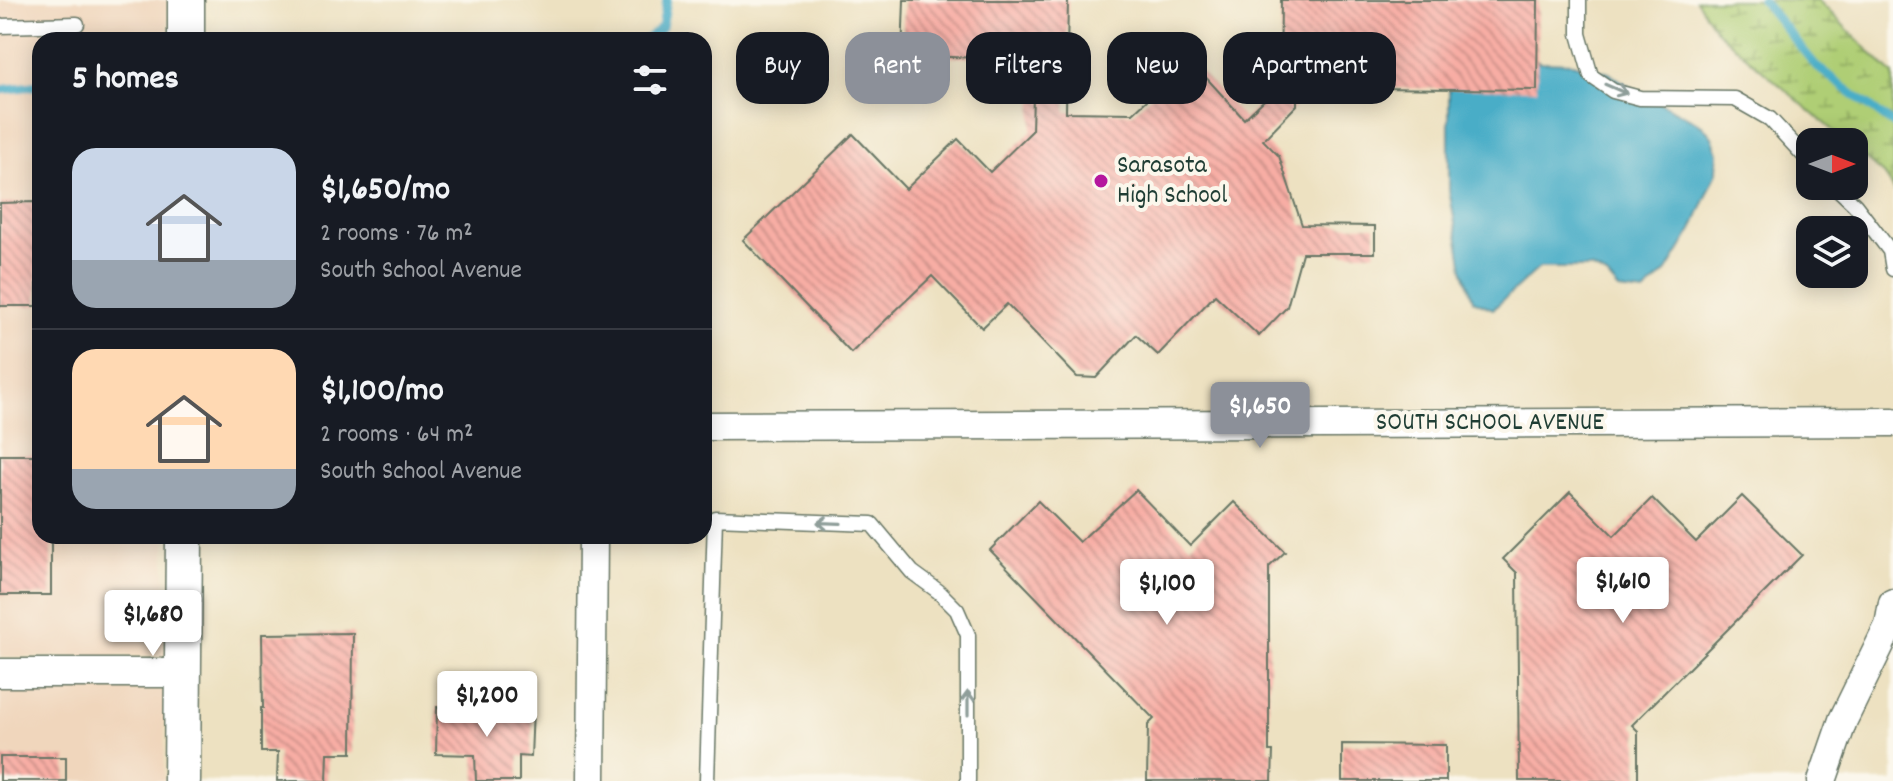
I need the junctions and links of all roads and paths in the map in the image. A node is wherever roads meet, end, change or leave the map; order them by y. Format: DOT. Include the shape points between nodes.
graph roads {
  1 [pos="186,0"];
  2 [pos="1579,0"];
  3 [pos="77,24"];
  4 [pos="0,26"];
  5 [pos="186,32"];
  6 [pos="1796,147"];
  7 [pos="1850,200"];
  8 [pos="1893,269"];
  9 [pos="1893,422"];
  10 [pos="712,426"];
  11 [pos="184,544"];
  12 [pos="593,544"];
  13 [pos="1893,603"];
  14 [pos="0,673"];
  15 [pos="183,673"];
  16 [pos="182,781"];
  17 [pos="591,781"];
  18 [pos="707,781"];
  19 [pos="968,781"];
  20 [pos="1822,781"];
  1 -- 5 [label="street"];
  2 -- 6 [label="lane, one-way" via="1579,34 1591,76 1613,91 1640,98 1735,99 1770,119"];
  3 -- 4 [label="lane"];
  7 -- 8 [label="lane" via="1890,251"];
  9 -- 10 [label="street, SOUTH SCHOOL AVENUE"];
  11 -- 15 [label="street"];
  12 -- 17 [label="street"];
  13 -- 20 [label="street" via="1889,626 1843,720"];
  14 -- 15 [label="street"];
  15 -- 16 [label="street"];
  19 -- 18 [label="lane, one-way" via="968,635 957,610 912,572 872,524 715,518"];
}
